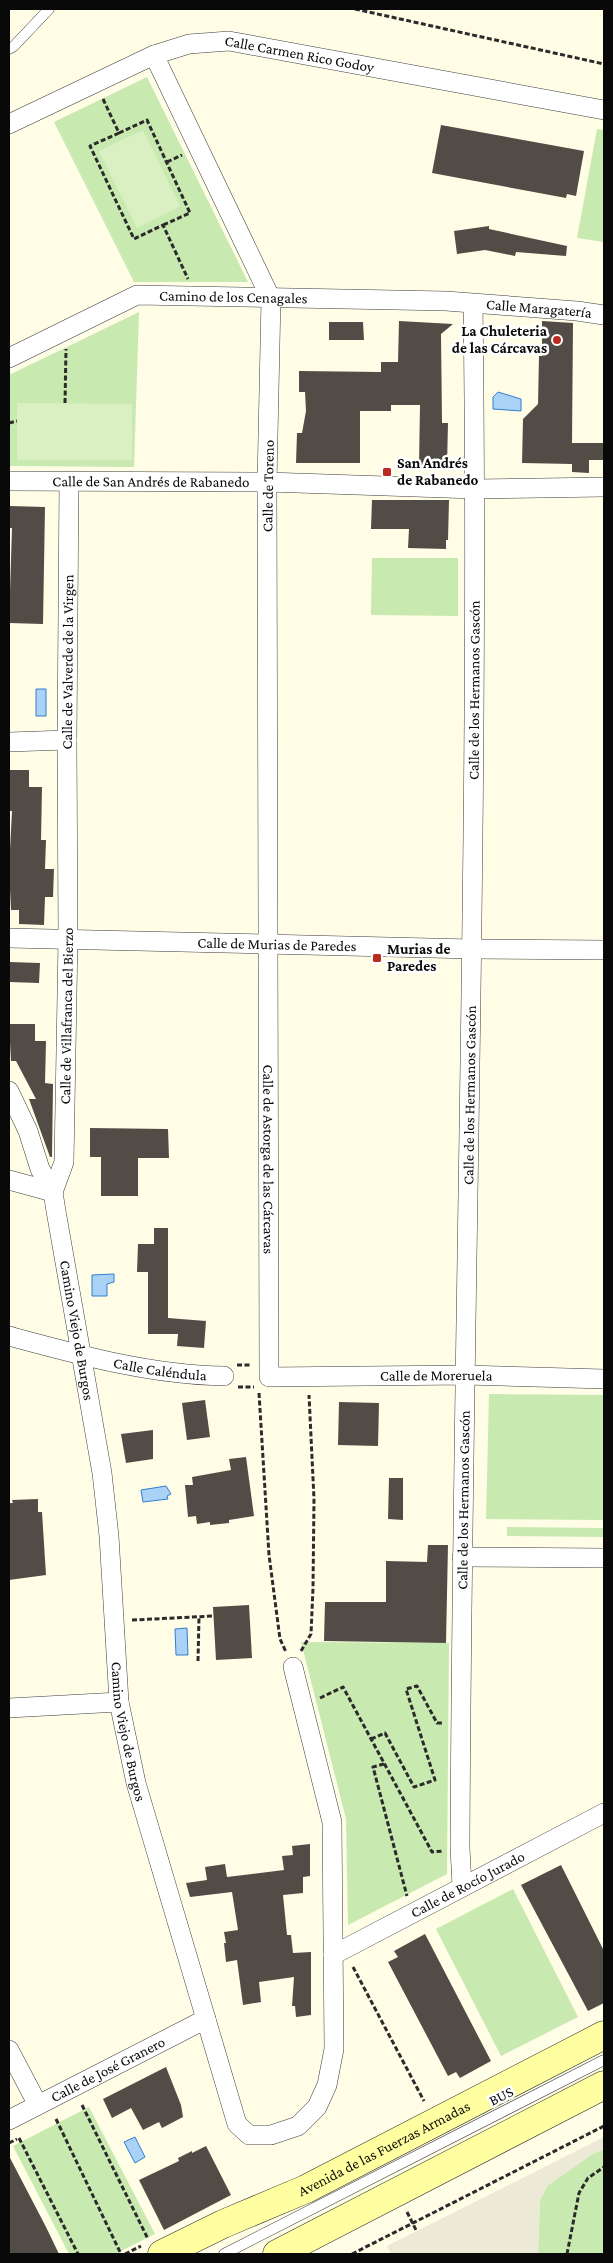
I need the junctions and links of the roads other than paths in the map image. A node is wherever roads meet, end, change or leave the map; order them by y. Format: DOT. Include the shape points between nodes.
graph roads {
  1 [pos="49,9"];
  2 [pos="9,49"];
  3 [pos="154,55"];
  4 [pos="604,110"];
  5 [pos="9,124"];
  6 [pos="271,299"];
  7 [pos="473,304"];
  8 [pos="604,315"];
  9 [pos="9,358"];
  10 [pos="9,481"];
  11 [pos="69,482"];
  12 [pos="267,482"];
  13 [pos="604,487"];
  14 [pos="475,489"];
  15 [pos="66,740"];
  16 [pos="9,742"];
  17 [pos="66,840"];
  18 [pos="9,938"];
  19 [pos="68,939"];
  20 [pos="268,944"];
  21 [pos="472,949"];
  22 [pos="604,950"];
  23 [pos="9,1091"];
  24 [pos="9,1180"];
  25 [pos="53,1192"];
  26 [pos="9,1336"];
  27 [pos="82,1355"];
  28 [pos="465,1375"];
  29 [pos="269,1377"];
  30 [pos="604,1379"];
  31 [pos="229,1382"];
  32 [pos="462,1557"];
  33 [pos="604,1558"];
  34 [pos="293,1666"];
  35 [pos="119,1702"];
  36 [pos="9,1708"];
  37 [pos="604,1813"];
  38 [pos="462,1886"];
  39 [pos="333,1955"];
  40 [pos="206,2019"];
  41 [pos="604,2035"];
  42 [pos="9,2050"];
  43 [pos="604,2060"];
  44 [pos="604,2085"];
  45 [pos="38,2105"];
  46 [pos="9,2120"];
  47 [pos="156,2248"];
  48 [pos="224,2254"];
  49 [pos="278,2254"];
  1 -- 2 [label="lane"];
  3 -- 4 [label="street, Calle Carmen Rico Godoy" via="189,44 230,41"];
  3 -- 5 [label="street, Calle Carmen Rico Godoy"];
  3 -- 6 [label="street, Calle de Toreno"];
  6 -- 7 [label="street, Camino de los Cenagales"];
  6 -- 9 [label="street, Camino de los Cenagales" via="137,295"];
  6 -- 12 [label="street, Calle de Toreno"];
  7 -- 8 [label="street, Calle Maragatería"];
  7 -- 14 [label="street, Calle de los Hermanos Gascón"];
  10 -- 11 [label="street, Calle de San Andrés de Rabanedo"];
  11 -- 12 [label="street, Calle de San Andrés de Rabanedo"];
  11 -- 15 [label="street, Calle de Valverde de la Virgen"];
  12 -- 14 [label="street, Calle de San Andrés de Rabanedo"];
  12 -- 20 [label="street, Calle de Toreno"];
  13 -- 14 [label="street, Calle de San Andrés de Rabanedo"];
  14 -- 21 [label="street, Calle de los Hermanos Gascón"];
  15 -- 16 [label="street"];
  15 -- 17 [label="street, Calle de Valverde de la Virgen"];
  17 -- 19 [label="street, Calle de Villafranca del Bierzo"];
  18 -- 19 [label="street, Calle de Murias de Paredes"];
  19 -- 20 [label="street, Calle de Murias de Paredes"];
  19 -- 25 [label="street, Calle de Villafranca del Bierzo" via="64,1162"];
  20 -- 21 [label="street, Calle de Murias de Paredes"];
  20 -- 29 [label="street, Calle de Astorga de las Cárcavas"];
  21 -- 22 [label="street, Calle de Murias de Paredes"];
  21 -- 28 [label="street, Calle de los Hermanos Gascón"];
  23 -- 25 [label="street, Camino Viejo de Burgos" via="28,1131 40,1169"];
  24 -- 25 [label="street"];
  25 -- 27 [label="street, Camino Viejo de Burgos"];
  26 -- 27 [label="street, Calle Caléndula"];
  27 -- 31 [label="street, Calle Caléndula"];
  27 -- 35 [label="street, Camino Viejo de Burgos" via="109,1536"];
  28 -- 29 [label="street, Calle de Moreruela"];
  28 -- 30 [label="street, Calle de Moreruela"];
  28 -- 32 [label="street, Calle de los Hermanos Gascón"];
  32 -- 33 [label="street"];
  32 -- 38 [label="street, Calle de los Hermanos Gascón"];
  34 -- 39 [label="street" via="332,1822"];
  35 -- 36 [label="street"];
  35 -- 40 [label="street, Camino Viejo de Burgos" via="136,1783"];
  37 -- 38 [label="street, Calle de Rocío Jurado"];
  38 -- 39 [label="street, Calle de Rocío Jurado"];
  39 -- 40 [label="street, Camino Viejo de Burgos" via="334,2048 327,2085 317,2107 298,2126 271,2135 249,2135 237,2124"];
  40 -- 45 [label="street, Calle de José Granero"];
  41 -- 47 [label="street, Avenida de las Fuerzas Armadas" via="306,2189"];
  42 -- 45 [label="street"];
  43 -- 48 [label="lane, BUS"];
  44 -- 49 [label="street"];
  45 -- 46 [label="street, Calle de José Granero"];
}
